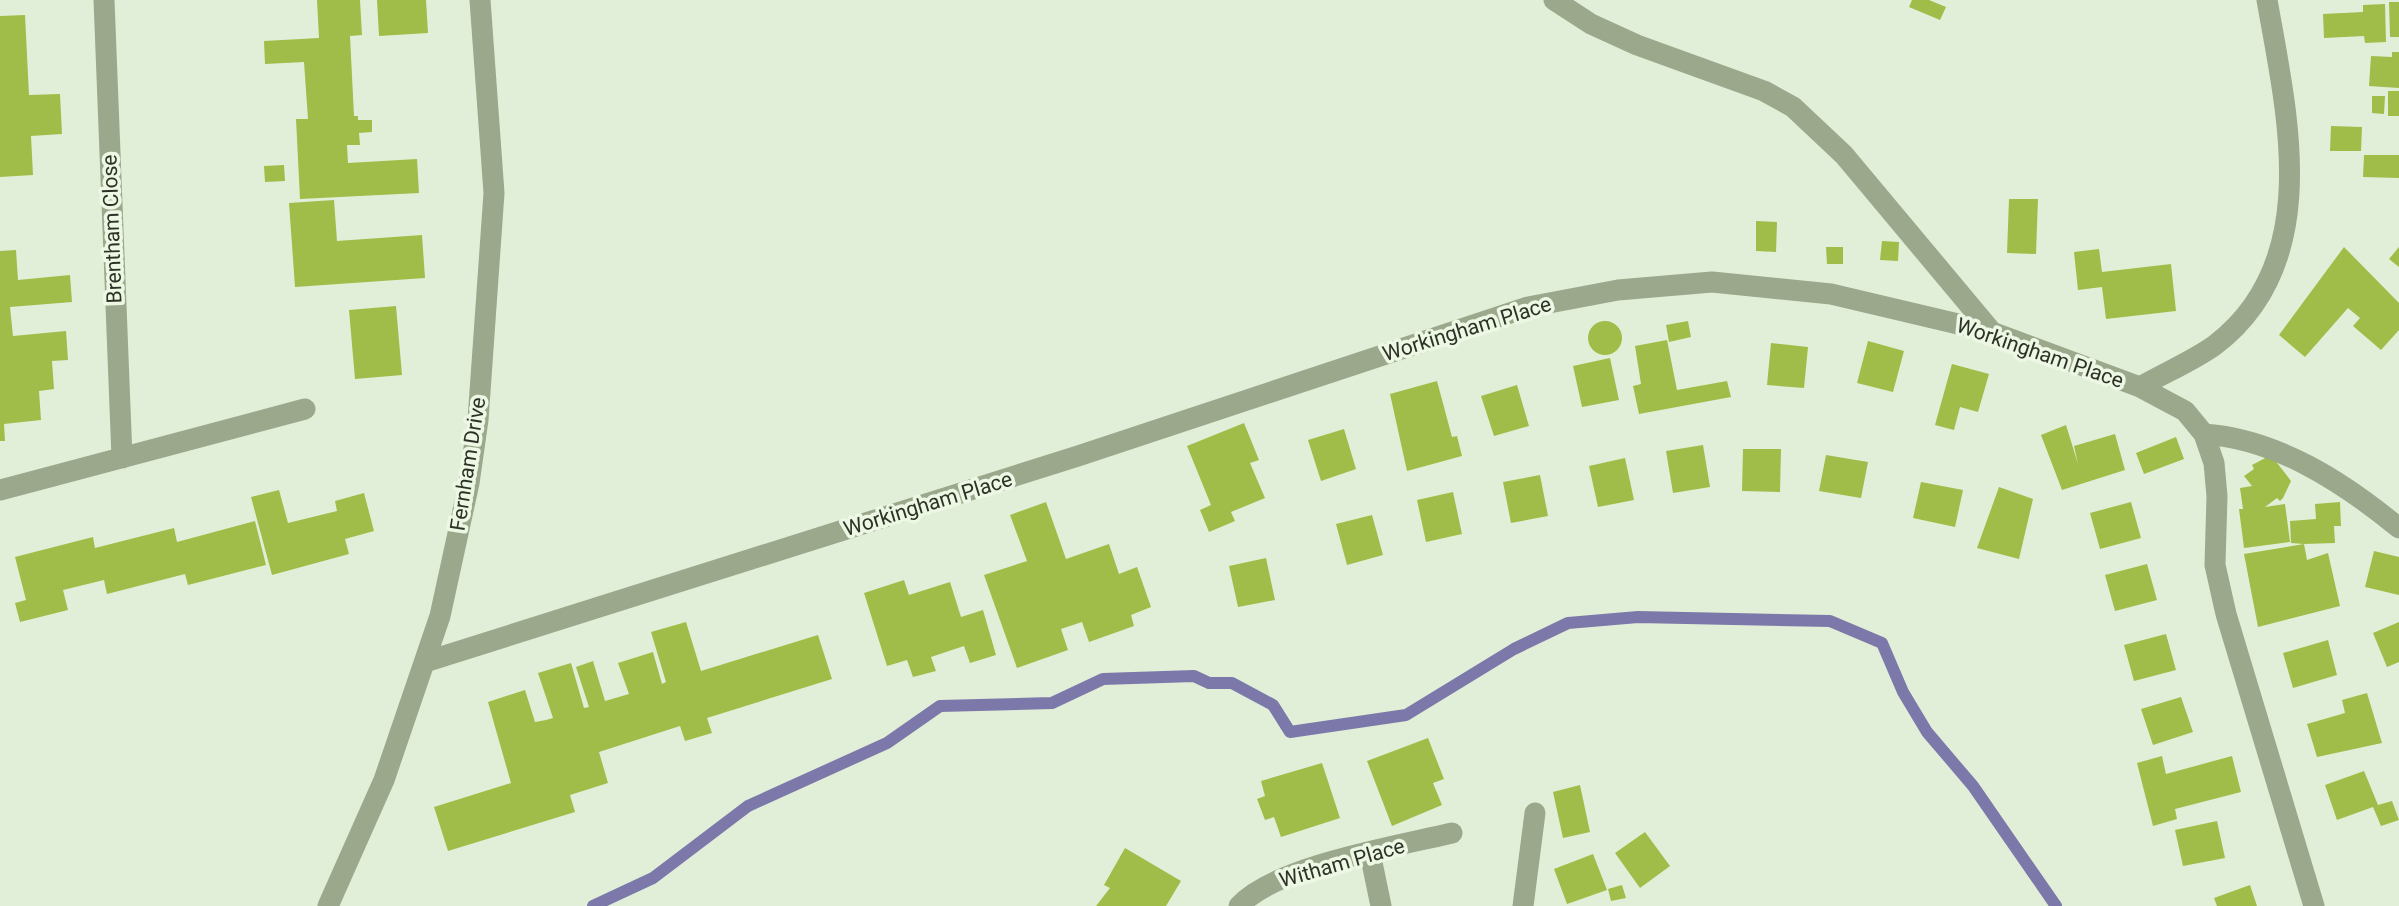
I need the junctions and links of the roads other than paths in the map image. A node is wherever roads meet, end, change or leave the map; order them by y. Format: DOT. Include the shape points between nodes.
graph roads {
  1 [pos="104,0"];
  2 [pos="481,0"];
  3 [pos="1554,0"];
  4 [pos="2267,0"];
  5 [pos="1992,332"];
  6 [pos="2140,387"];
  7 [pos="305,409"];
  8 [pos="2204,434"];
  9 [pos="122,458"];
  10 [pos="0,490"];
  11 [pos="2399,528"];
  12 [pos="425,662"];
  13 [pos="1535,813"];
  14 [pos="1452,833"];
  15 [pos="1370,853"];
  16 [pos="328,906"];
  17 [pos="1239,906"];
  18 [pos="1381,906"];
  19 [pos="1523,906"];
  20 [pos="2314,906"];
  1 -- 9 [label="street, Brentham Close"];
  2 -- 12 [label="street, Fernham Drive" via="494,193 478,420 440,616"];
  3 -- 5 [label="street" via="1637,45 1764,91 1793,107 1843,155"];
  4 -- 6 [label="street" via="2289,123 2291,172 2289,209 2276,258 2244,317 2214,345"];
  5 -- 6 [label="street, Workingham Place"];
  5 -- 12 [label="street, Workingham Place" via="1831,294 1712,282 1618,290 1528,307 1078,456"];
  6 -- 8 [label="street, Workingham Place" via="2185,411"];
  7 -- 9 [label="street"];
  8 -- 11 [label="street" via="2262,443 2341,486"];
  8 -- 20 [label="street, Workingham Place" via="2214,463 2218,577"];
  9 -- 10 [label="street"];
  12 -- 16 [label="street, Fernham Drive" via="384,780"];
  13 -- 19 [label="street"];
  14 -- 15 [label="street, Witham Place"];
  15 -- 17 [label="street, Witham Place" via="1270,883"];
  15 -- 18 [label="street"];
}
